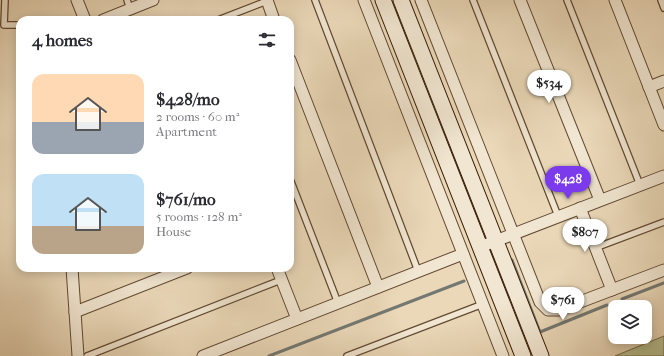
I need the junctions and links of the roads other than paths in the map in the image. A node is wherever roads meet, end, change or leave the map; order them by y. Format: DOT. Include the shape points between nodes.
graph roads {
  1 [pos="5,0"];
  2 [pos="77,0"];
  3 [pos="153,0"];
  4 [pos="267,0"];
  5 [pos="315,0"];
  6 [pos="364,0"];
  7 [pos="383,0"];
  8 [pos="401,0"];
  9 [pos="473,0"];
  10 [pos="520,0"];
  11 [pos="567,0"];
  12 [pos="615,0"];
  13 [pos="661,0"];
  14 [pos="423,1"];
  15 [pos="128,5"];
  16 [pos="664,8"];
  17 [pos="83,16"];
  18 [pos="109,16"];
  19 [pos="228,16"];
  20 [pos="273,16"];
  21 [pos="16,25"];
  22 [pos="294,70"];
  23 [pos="664,81"];
  24 [pos="649,87"];
  25 [pos="664,125"];
  26 [pos="664,176"];
  27 [pos="640,185"];
  28 [pos="294,189"];
  29 [pos="600,200"];
  30 [pos="580,208"];
  31 [pos="558,216"];
  32 [pos="664,222"];
  33 [pos="513,234"];
  34 [pos="496,240"];
  35 [pos="480,247"];
  36 [pos="595,248"];
  37 [pos="463,254"];
  38 [pos="664,270"];
  39 [pos="72,272"];
  40 [pos="177,272"];
  41 [pos="278,272"];
  42 [pos="418,272"];
  43 [pos="281,280"];
  44 [pos="378,287"];
  45 [pos="612,290"];
  46 [pos="338,303"];
  47 [pos="483,304"];
  48 [pos="75,312"];
  49 [pos="297,319"];
  50 [pos="78,356"];
  51 [pos="87,356"];
  52 [pos="203,356"];
  53 [pos="347,356"];
  54 [pos="503,356"];
  55 [pos="522,356"];
  56 [pos="541,356"];
  1 -- 21 [label="lane" via="4,25"];
  2 -- 17 [label="street"];
  3 -- 15 [label="street"];
  4 -- 19 [label="lane"];
  4 -- 20 [label="street"];
  5 -- 42 [label="lane"];
  6 -- 37 [label="street"];
  7 -- 35 [label="street"];
  8 -- 34 [label="street"];
  9 -- 31 [label="lane"];
  10 -- 29 [label="street"];
  11 -- 27 [label="lane"];
  12 -- 24 [label="street"];
  13 -- 16 [label="lane"];
  14 -- 33 [label="street"];
  15 -- 18 [label="street"];
  22 -- 44 [label="street"];
  23 -- 24 [label="street"];
  24 -- 25 [label="street"];
  26 -- 27 [label="street"];
  27 -- 29 [label="street"];
  28 -- 46 [label="lane"];
  29 -- 30 [label="street"];
  30 -- 31 [label="street"];
  30 -- 36 [label="street"];
  31 -- 33 [label="street"];
  32 -- 36 [label="lane"];
  33 -- 34 [label="street"];
  33 -- 45 [label="street" via="540,302 548,310 559,310"];
  34 -- 35 [label="street"];
  34 -- 56 [label="street"];
  35 -- 55 [label="street"];
  36 -- 45 [label="street"];
  37 -- 42 [label="street"];
  37 -- 47 [label="street"];
  38 -- 45 [label="street"];
  39 -- 48 [label="street"];
  40 -- 48 [label="street"];
  41 -- 43 [label="street"];
  42 -- 44 [label="street"];
  43 -- 49 [label="street"];
  43 -- 51 [label="lane"];
  44 -- 46 [label="street"];
  46 -- 49 [label="street"];
  47 -- 53 [label="lane"];
  47 -- 54 [label="street"];
  48 -- 50 [label="street"];
  49 -- 52 [label="street"];
}
